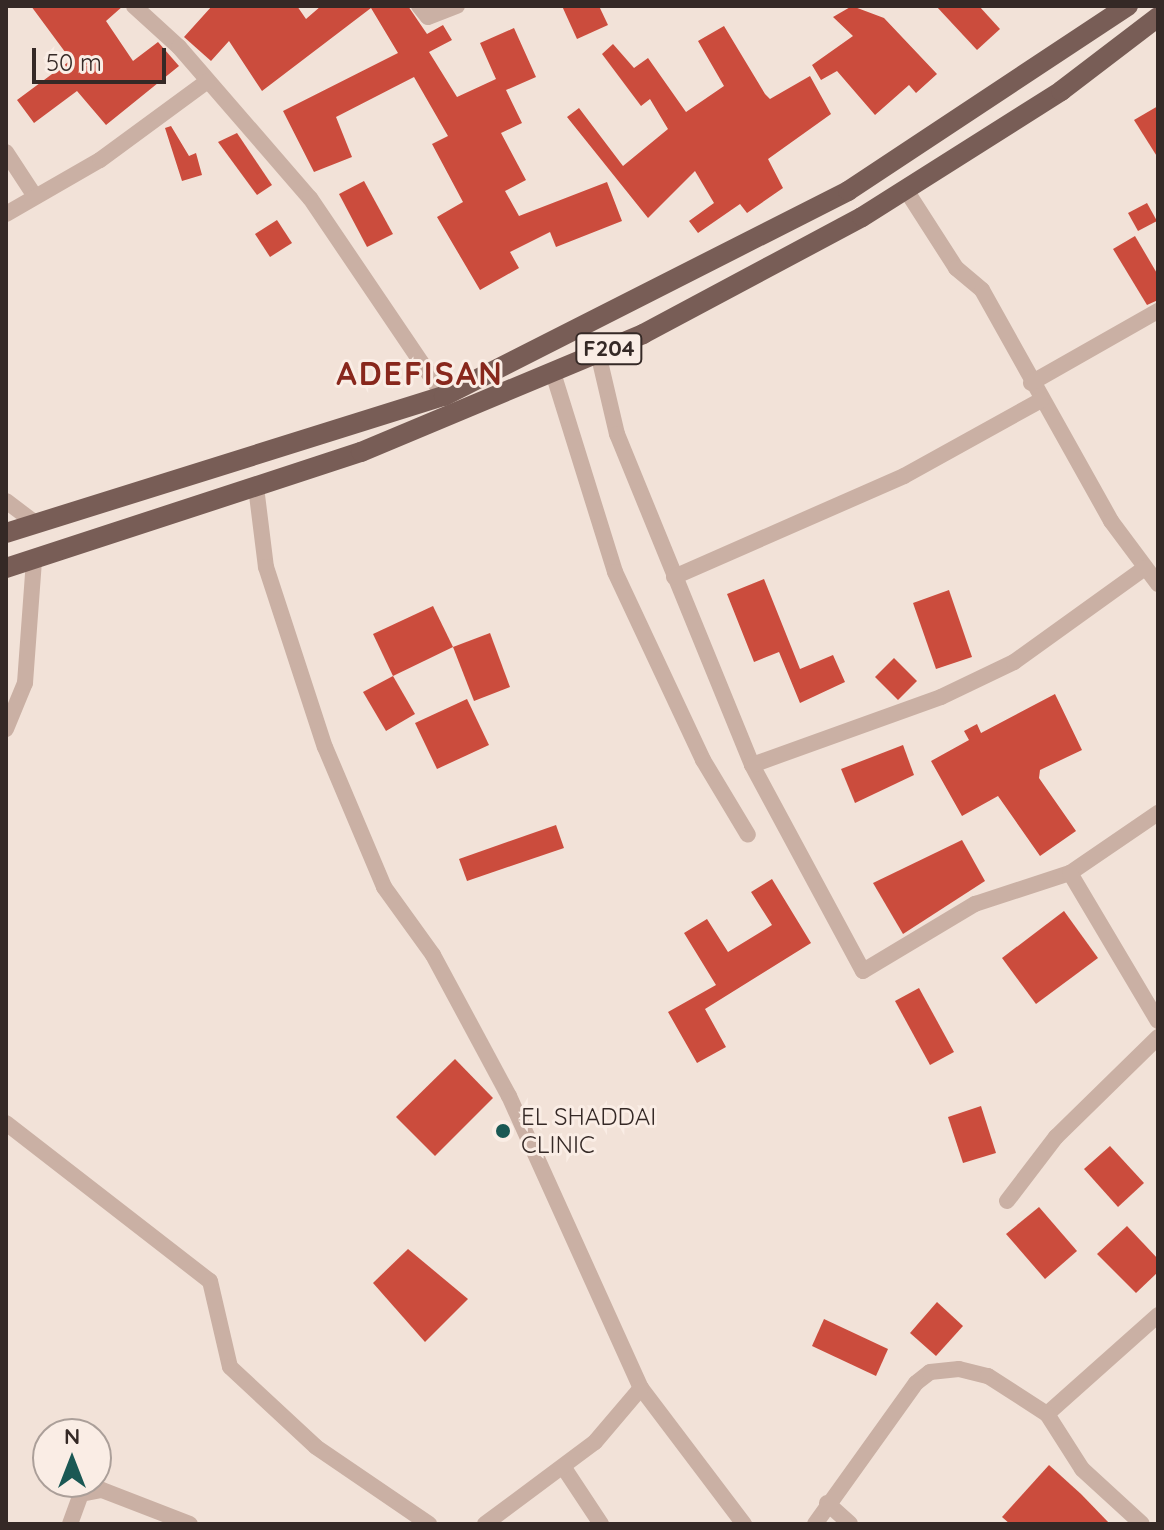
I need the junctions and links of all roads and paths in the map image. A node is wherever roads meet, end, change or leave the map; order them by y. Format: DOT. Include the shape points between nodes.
graph roads {
  1 [pos="134,6"];
  2 [pos="419,6"];
  3 [pos="457,6"];
  4 [pos="1128,6"];
  5 [pos="1158,17"];
  6 [pos="206,82"];
  7 [pos="6,152"];
  8 [pos="906,190"];
  9 [pos="34,195"];
  10 [pos="6,214"];
  11 [pos="1158,311"];
  12 [pos="598,353"];
  13 [pos="554,376"];
  14 [pos="1031,383"];
  15 [pos="444,396"];
  16 [pos="1041,400"];
  17 [pos="256,487"];
  18 [pos="6,501"];
  19 [pos="35,523"];
  20 [pos="6,533"];
  21 [pos="34,559"];
  22 [pos="6,568"];
  23 [pos="1145,568"];
  24 [pos="674,577"];
  25 [pos="1158,584"];
  26 [pos="6,729"];
  27 [pos="752,765"];
  28 [pos="1158,813"];
  29 [pos="748,835"];
  30 [pos="1070,873"];
  31 [pos="1158,1021"];
  32 [pos="1158,1037"];
  33 [pos="6,1123"];
  34 [pos="1007,1201"];
  35 [pos="1158,1315"];
  36 [pos="641,1388"];
  37 [pos="1047,1414"];
  38 [pos="564,1468"];
  39 [pos="827,1503"];
  40 [pos="70,1524"];
  41 [pos="190,1524"];
  42 [pos="429,1524"];
  43 [pos="485,1524"];
  44 [pos="601,1524"];
  45 [pos="744,1524"];
  46 [pos="815,1524"];
  47 [pos="850,1524"];
  48 [pos="1142,1524"];
  1 -- 6 [label="street"];
  2 -- 3 [label="street" via="428,17"];
  4 -- 15 [label="main road, F204" via="848,191"];
  5 -- 8 [label="main road, F204" via="1061,91"];
  6 -- 9 [label="street" via="100,160"];
  6 -- 15 [label="street" via="310,198"];
  7 -- 9 [label="street"];
  8 -- 12 [label="main road, F204"];
  8 -- 14 [label="street" via="956,268 982,290"];
  9 -- 10 [label="street"];
  11 -- 14 [label="street"];
  12 -- 13 [label="main road, F204"];
  12 -- 24 [label="street" via="617,434"];
  13 -- 17 [label="main road, F204"];
  13 -- 29 [label="street" via="615,572 703,760"];
  14 -- 16 [label="street"];
  15 -- 19 [label="main road, F204"];
  16 -- 23 [label="street"];
  16 -- 24 [label="street" via="904,476"];
  17 -- 21 [label="main road, F204"];
  17 -- 36 [label="street" via="266,567 352,820 384,887 433,955 509,1096"];
  18 -- 19 [label="street"];
  19 -- 20 [label="main road, F204"];
  21 -- 22 [label="main road, F204"];
  21 -- 26 [label="street" via="25,683"];
  23 -- 25 [label="street"];
  23 -- 27 [label="street" via="1014,662 941,697"];
  24 -- 27 [label="street"];
  27 -- 30 [label="street" via="863,971 975,904"];
  28 -- 30 [label="street"];
  30 -- 31 [label="street"];
  32 -- 34 [label="street" via="1056,1137"];
  33 -- 42 [label="street" via="210,1281 230,1367 316,1447"];
  35 -- 37 [label="street"];
  36 -- 38 [label="street"];
  36 -- 45 [label="street"];
  37 -- 39 [label="street" via="988,1376 930,1372 890,1411"];
  37 -- 48 [label="street" via="1082,1469"];
  38 -- 43 [label="street"];
  38 -- 44 [label="street"];
  39 -- 46 [label="street"];
  39 -- 47 [label="street"];
  40 -- 41 [label="street" via="81,1494 102,1490"];
}
